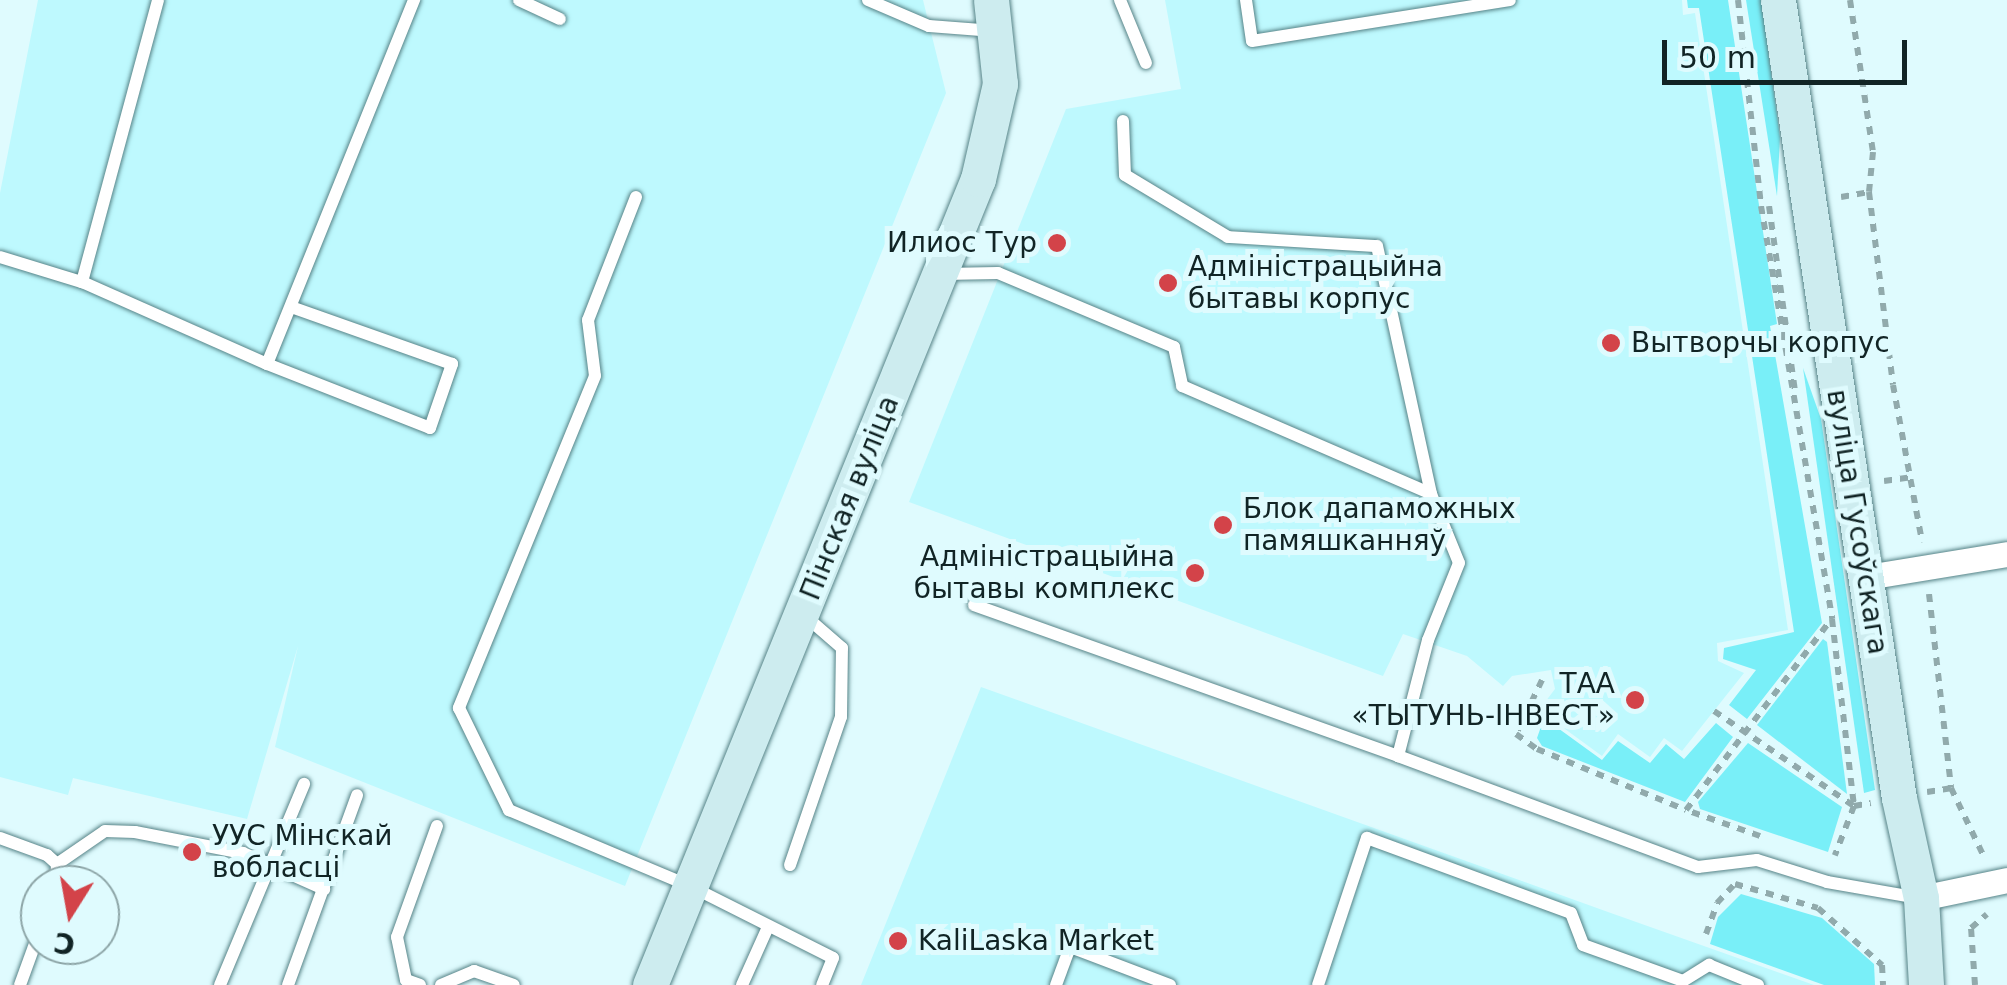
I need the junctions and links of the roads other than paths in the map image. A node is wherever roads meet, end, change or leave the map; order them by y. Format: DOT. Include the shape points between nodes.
graph roads {
  1 [pos="158,0"];
  2 [pos="414,0"];
  3 [pos="519,0"];
  4 [pos="868,0"];
  5 [pos="1120,0"];
  6 [pos="1246,0"];
  7 [pos="1504,0"];
  8 [pos="1778,0"];
  9 [pos="994,16"];
  10 [pos="560,19"];
  11 [pos="1146,63"];
  12 [pos="1123,121"];
  13 [pos="636,197"];
  14 [pos="0,256"];
  15 [pos="942,274"];
  16 [pos="82,282"];
  17 [pos="291,307"];
  18 [pos="268,364"];
  19 [pos="1432,494"];
  20 [pos="2007,554"];
  21 [pos="1867,577"];
  22 [pos="974,604"];
  23 [pos="802,614"];
  24 [pos="1398,756"];
  25 [pos="304,784"];
  26 [pos="358,795"];
  27 [pos="437,826"];
  28 [pos="0,838"];
  29 [pos="57,864"];
  30 [pos="270,865"];
  31 [pos="790,865"];
  32 [pos="1998,881"];
  33 [pos="690,886"];
  34 [pos="324,889"];
  35 [pos="1922,898"];
  36 [pos="768,927"];
  37 [pos="504,983"];
  38 [pos="220,985"];
  39 [pos="288,985"];
  40 [pos="420,985"];
  41 [pos="441,985"];
  42 [pos="650,985"];
  43 [pos="742,985"];
  44 [pos="822,985"];
  45 [pos="1056,985"];
  46 [pos="1170,985"];
  47 [pos="1318,985"];
  48 [pos="1758,985"];
  49 [pos="1926,985"];
  1 -- 16 [label="lane"];
  2 -- 17 [label="lane"];
  3 -- 10 [label="lane"];
  4 -- 9 [label="lane" via="929,26"];
  5 -- 11 [label="lane"];
  6 -- 7 [label="lane" via="1252,41"];
  8 -- 21 [label="street, вуліца Гусоўскага"];
  9 -- 15 [label="street, Пінская вуліца" via="1000,84 992,134"];
  12 -- 19 [label="lane" via="1125,176 1228,237 1377,246"];
  13 -- 33 [label="lane" via="588,320 595,376 459,708 508,810"];
  14 -- 16 [label="lane"];
  15 -- 19 [label="lane" via="998,273 1174,348 1182,386"];
  15 -- 23 [label="street, Пінская вуліца"];
  16 -- 18 [label="lane"];
  17 -- 18 [label="lane"];
  17 -- 18 [label="lane" via="452,364 430,428"];
  19 -- 24 [label="lane" via="1458,563 1428,640"];
  20 -- 21 [label="street"];
  21 -- 35 [label="street, вуліца Гусоўскага"];
  22 -- 24 [label="lane"];
  23 -- 31 [label="lane" via="842,648 841,717"];
  23 -- 33 [label="street, Пінская вуліца"];
  24 -- 35 [label="lane" via="1698,868 1757,860 1827,882"];
  25 -- 30 [label="lane"];
  26 -- 34 [label="lane"];
  27 -- 40 [label="lane" via="398,937 406,980"];
  28 -- 29 [label="lane"];
  29 -- 30 [label="lane" via="105,832 243,853"];
  30 -- 34 [label="lane"];
  30 -- 38 [label="lane"];
  32 -- 35 [label="street"];
  33 -- 36 [label="lane"];
  33 -- 42 [label="street, Пінская вуліца"];
  34 -- 39 [label="lane"];
  35 -- 49 [label="street, вуліца Гусоўскага"];
  36 -- 43 [label="lane"];
  36 -- 44 [label="lane" via="833,958"];
  37 -- 41 [label="lane" via="474,970"];
  45 -- 46 [label="lane" via="1070,947"];
  47 -- 48 [label="lane" via="1367,838 1571,913 1583,944 1682,981 1710,965"];
}
